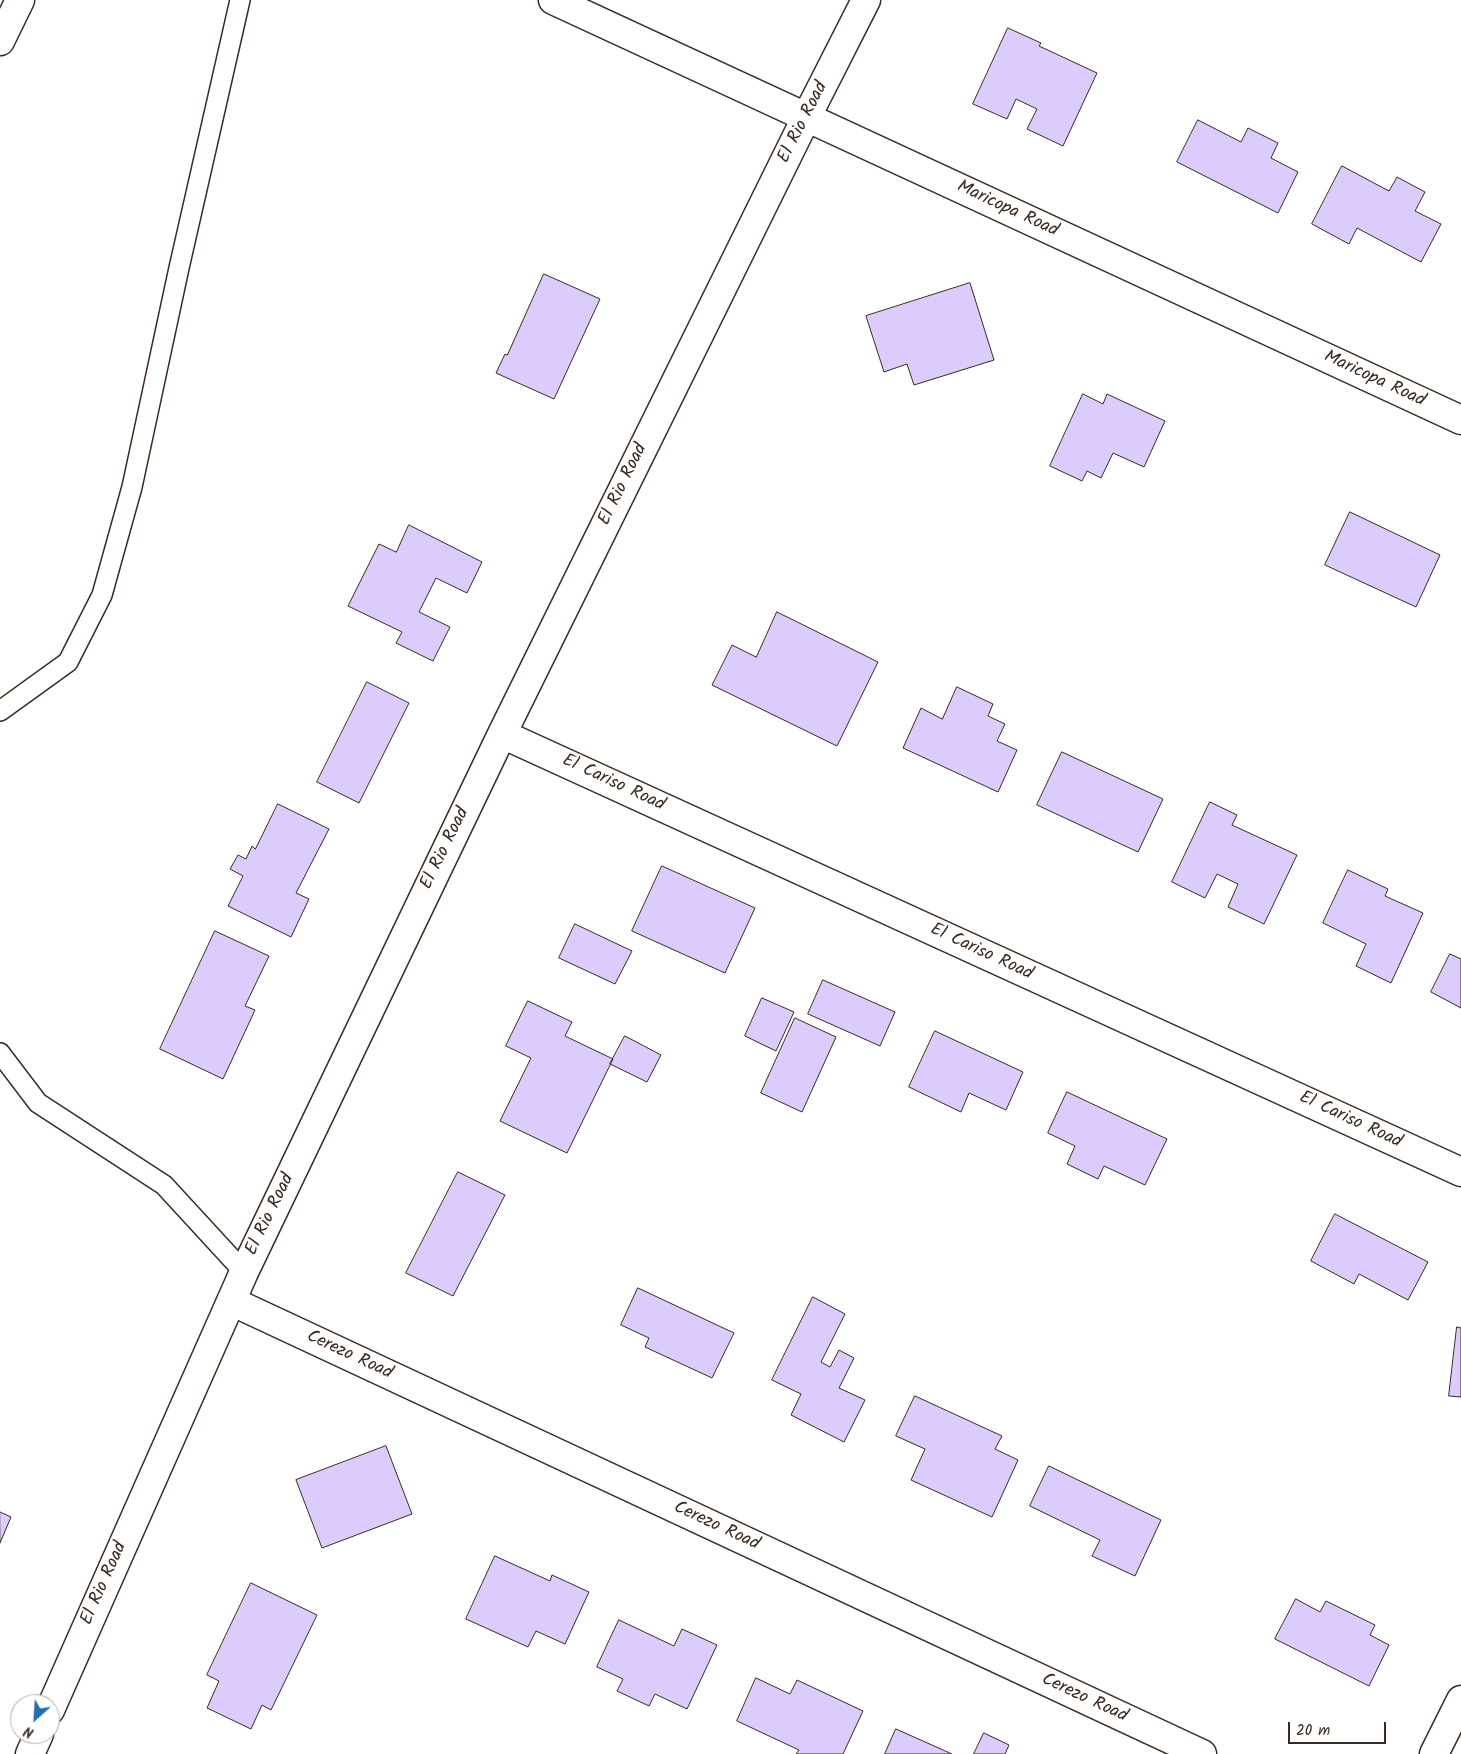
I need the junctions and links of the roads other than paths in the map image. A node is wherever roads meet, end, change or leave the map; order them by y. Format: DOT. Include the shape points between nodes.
graph roads {
  1 [pos="20,0"];
  2 [pos="240,0"];
  3 [pos="553,0"];
  4 [pos="866,0"];
  5 [pos="0,41"];
  6 [pos="806,118"];
  7 [pos="1461,420"];
  8 [pos="0,711"];
  9 [pos="502,734"];
  10 [pos="0,1053"];
  11 [pos="1461,1172"];
  12 [pos="244,1272"];
  13 [pos="230,1301"];
  14 [pos="57,1694"];
  15 [pos="1461,1700"];
  16 [pos="1202,1754"];
  17 [pos="1434,1754"];
  1 -- 5 [label="street"];
  2 -- 8 [label="lane" via="132,487 102,595 68,662"];
  3 -- 6 [label="street, Maricopa Road"];
  4 -- 6 [label="street, El Rio Road"];
  6 -- 7 [label="street, Maricopa Road"];
  6 -- 9 [label="street, El Rio Road"];
  9 -- 11 [label="street, El Cariso Road"];
  9 -- 12 [label="street, El Rio Road"];
  10 -- 12 [label="lane" via="38,1103 164,1185"];
  12 -- 13 [label="street, El Rio Road"];
  13 -- 14 [label="street, El Rio Road"];
  13 -- 16 [label="street, Cerezo Road"];
  15 -- 17 [label="street"];
}
